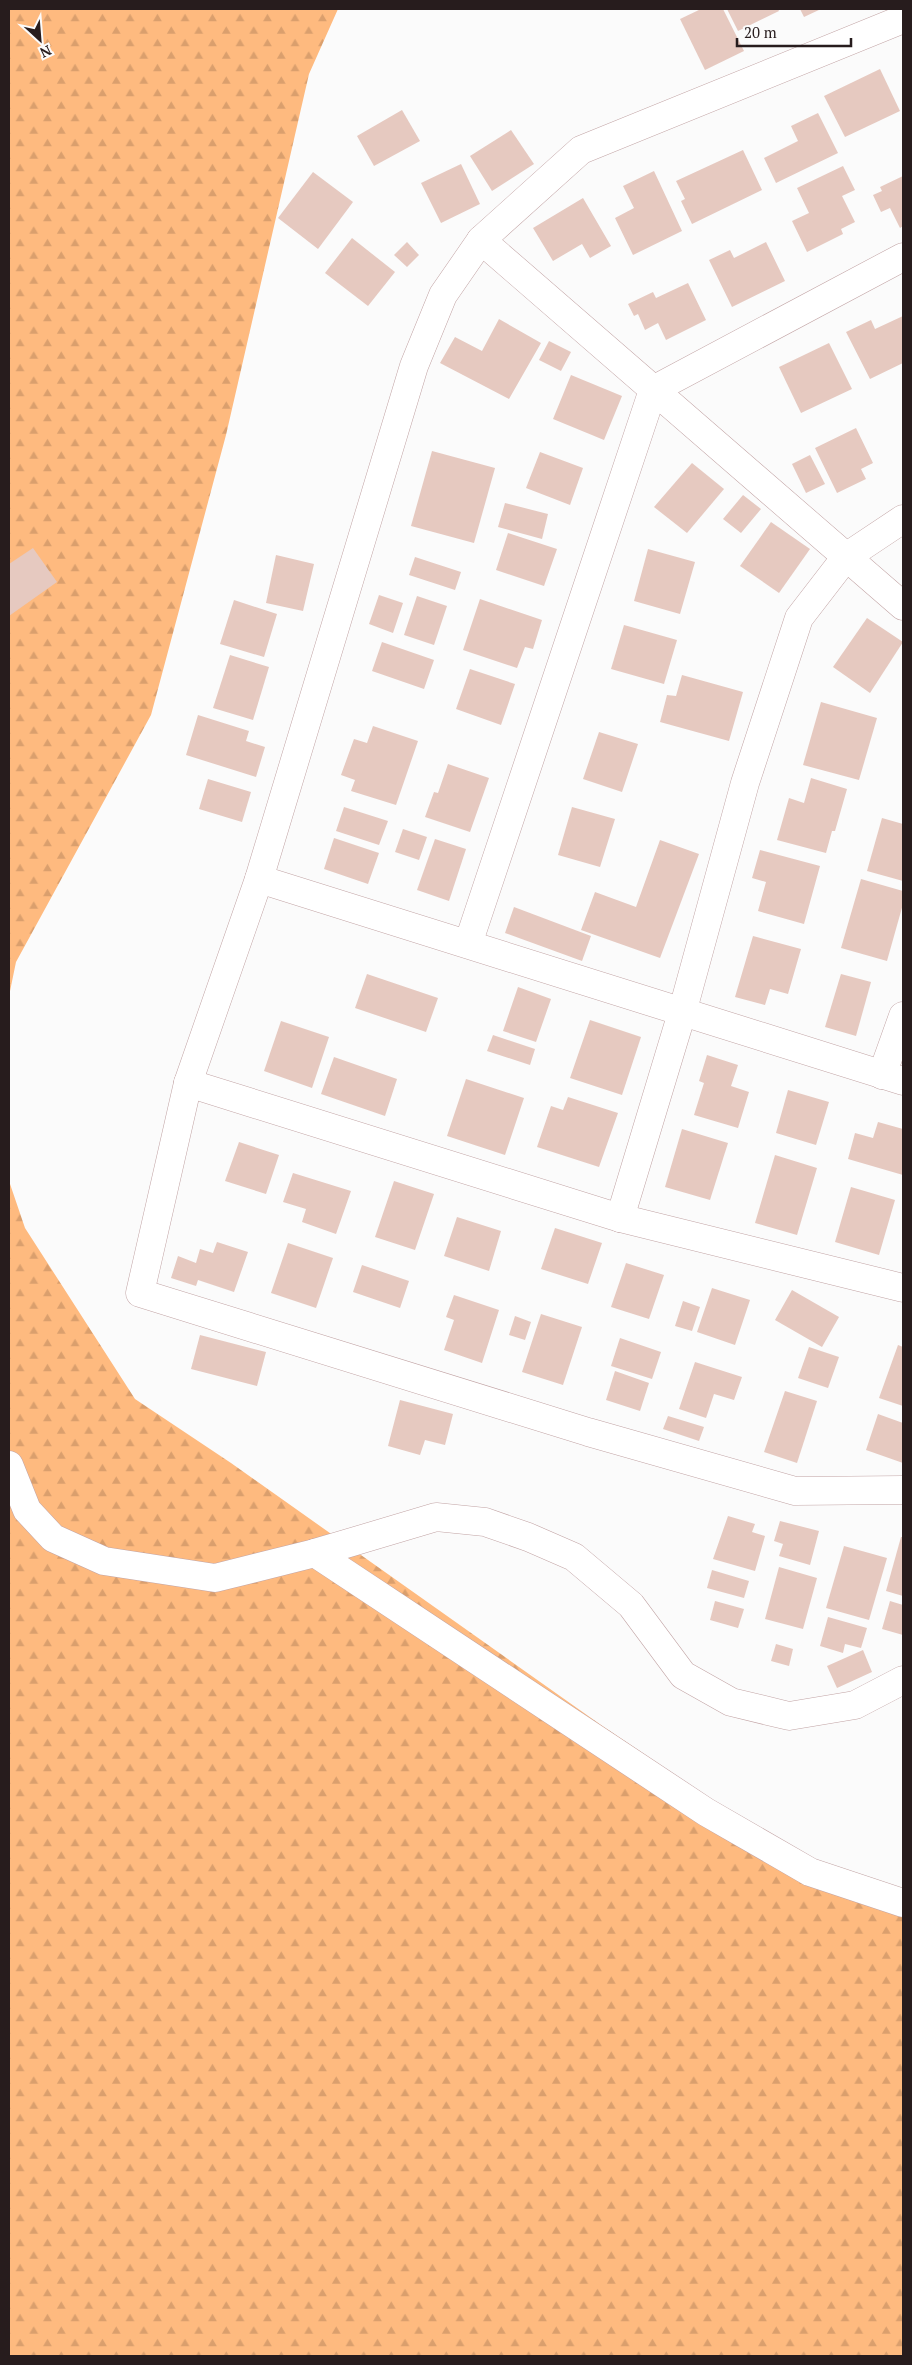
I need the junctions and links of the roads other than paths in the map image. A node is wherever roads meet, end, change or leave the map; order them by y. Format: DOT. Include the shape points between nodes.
graph roads {
  1 [pos="903,19"];
  2 [pos="481,240"];
  3 [pos="903,256"];
  4 [pos="652,390"];
  5 [pos="903,519"];
  6 [pos="846,557"];
  7 [pos="903,606"];
  8 [pos="259,879"];
  9 [pos="468,944"];
  10 [pos="682,1013"];
  11 [pos="903,1016"];
  12 [pos="892,1078"];
  13 [pos="188,1083"];
  14 [pos="620,1218"];
  15 [pos="903,1288"];
  16 [pos="9,1464"];
  17 [pos="903,1490"];
  18 [pos="315,1553"];
  19 [pos="903,1680"];
  20 [pos="903,1903"];
  1 -- 2 [label="street" via="581,150"];
  2 -- 4 [label="street"];
  2 -- 8 [label="street" via="443,295 414,366"];
  3 -- 4 [label="street"];
  4 -- 6 [label="street"];
  4 -- 9 [label="street"];
  5 -- 6 [label="street"];
  6 -- 7 [label="street"];
  6 -- 10 [label="street" via="800,618 745,783"];
  8 -- 9 [label="street"];
  8 -- 13 [label="street"];
  9 -- 10 [label="street"];
  10 -- 12 [label="street"];
  10 -- 14 [label="street"];
  11 -- 12 [label="street"];
  13 -- 14 [label="street"];
  13 -- 17 [label="street" via="140,1293 588,1432 795,1491"];
  14 -- 15 [label="street"];
  16 -- 18 [label="street" via="28,1510 53,1538 104,1561 215,1578"];
  18 -- 19 [label="street" via="436,1518 485,1522 574,1557 631,1605 683,1675 731,1702 789,1716 855,1705"];
  18 -- 20 [label="street" via="706,1812 810,1872"];
}
